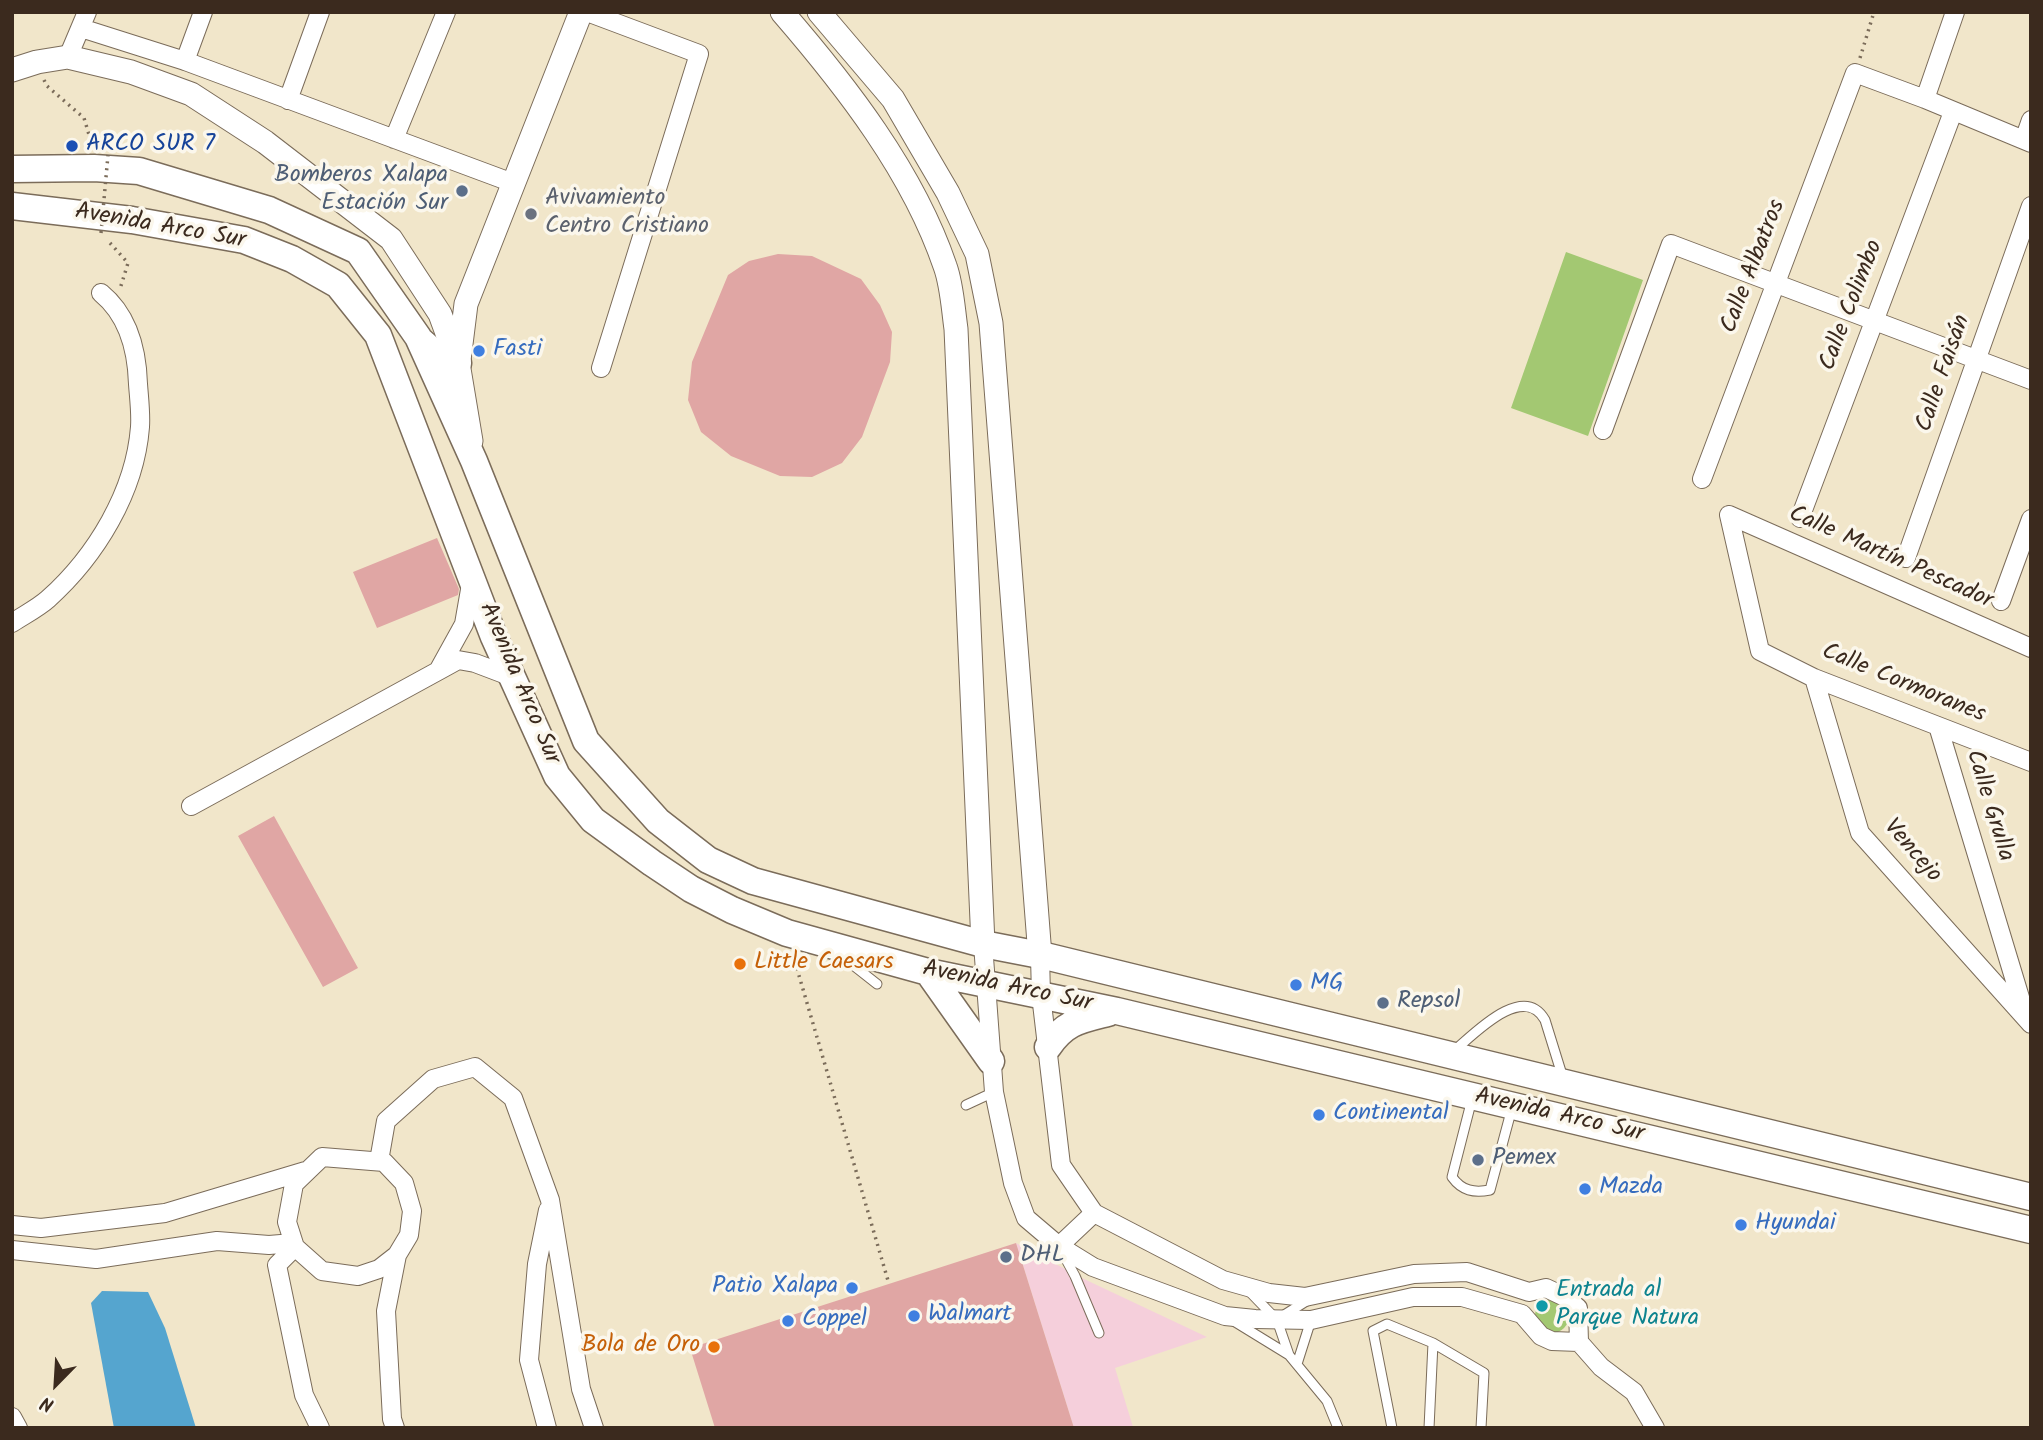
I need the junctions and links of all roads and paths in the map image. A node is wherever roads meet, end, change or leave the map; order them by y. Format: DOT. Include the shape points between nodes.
graph roads {
  1 [pos="203,12"];
  2 [pos="320,12"];
  3 [pos="446,12"];
  4 [pos="584,12"];
  5 [pos="782,12"];
  6 [pos="819,12"];
  7 [pos="1874,12"];
  8 [pos="1955,12"];
  9 [pos="84,20"];
  10 [pos="68,58"];
  11 [pos="186,61"];
  12 [pos="37,62"];
  13 [pos="12,70"];
  14 [pos="1855,73"];
  15 [pos="1925,99"];
  16 [pos="288,100"];
  17 [pos="1953,112"];
  18 [pos="2031,120"];
  19 [pos="394,139"];
  20 [pos="2027,141"];
  21 [pos="93,147"];
  22 [pos="108,155"];
  23 [pos="12,169"];
  24 [pos="513,183"];
  25 [pos="12,206"];
  26 [pos="2031,206"];
  27 [pos="101,233"];
  28 [pos="110,243"];
  29 [pos="1775,283"];
  30 [pos="108,299"];
  31 [pos="1874,321"];
  32 [pos="418,337"];
  33 [pos="1976,359"];
  34 [pos="458,363"];
  35 [pos="601,368"];
  36 [pos="2031,380"];
  37 [pos="1603,430"];
  38 [pos="474,461"];
  39 [pos="1702,479"];
  40 [pos="1800,518"];
  41 [pos="2031,519"];
  42 [pos="1906,558"];
  43 [pos="473,577"];
  44 [pos="2001,601"];
  45 [pos="12,622"];
  46 [pos="2031,648"];
  47 [pos="1760,650"];
  48 [pos="438,671"];
  49 [pos="512,677"];
  50 [pos="1814,678"];
  51 [pos="1938,726"];
  52 [pos="2031,762"];
  53 [pos="191,806"];
  54 [pos="787,933"];
  55 [pos="983,944"];
  56 [pos="829,946"];
  57 [pos="1040,956"];
  58 [pos="928,972"];
  59 [pos="985,983"];
  60 [pos="877,984"];
  61 [pos="1041,995"];
  62 [pos="1117,1011"];
  63 [pos="2029,1022"];
  64 [pos="1048,1047"];
  65 [pos="1449,1055"];
  66 [pos="990,1061"];
  67 [pos="1564,1083"];
  68 [pos="994,1092"];
  69 [pos="1473,1097"];
  70 [pos="966,1105"];
  71 [pos="1513,1106"];
  72 [pos="379,1161"];
  73 [pos="309,1170"];
  74 [pos="2031,1197"];
  75 [pos="550,1200"];
  76 [pos="1094,1213"];
  77 [pos="18,1225"];
  78 [pos="2031,1230"];
  79 [pos="294,1245"];
  80 [pos="1059,1247"];
  81 [pos="18,1251"];
  82 [pos="397,1255"];
  83 [pos="1223,1279"];
  84 [pos="889,1284"];
  85 [pos="1242,1285"];
  86 [pos="1529,1292"];
  87 [pos="1320,1293"];
  88 [pos="1522,1314"];
  89 [pos="1219,1315"];
  90 [pos="1277,1320"];
  91 [pos="1311,1320"];
  92 [pos="1100,1333"];
  93 [pos="1580,1342"];
  94 [pos="1433,1343"];
  95 [pos="1289,1355"];
  96 [pos="1297,1364"];
  97 [pos="12,1417"];
  98 [pos="18,1428"];
  99 [pos="320,1428"];
  100 [pos="395,1428"];
  101 [pos="547,1428"];
  102 [pos="594,1428"];
  103 [pos="1338,1428"];
  104 [pos="1392,1428"];
  105 [pos="1429,1428"];
  106 [pos="1481,1428"];
  107 [pos="1655,1428"];
  1 -- 11 [label="street"];
  2 -- 16 [label="street"];
  3 -- 19 [label="street"];
  4 -- 24 [label="street"];
  4 -- 35 [label="street" via="699,54"];
  5 -- 55 [label="street" via="869,121 922,210 946,268 956,329"];
  6 -- 57 [label="street" via="893,99 948,193 977,254 991,323"];
  7 -- 14 [label="path"];
  8 -- 15 [label="street"];
  9 -- 10 [label="street"];
  9 -- 11 [label="street"];
  10 -- 12 [label="street"];
  10 -- 34 [label="street" via="131,72 191,94 265,142 381,231 440,314"];
  11 -- 16 [label="street"];
  12 -- 13 [label="street"];
  12 -- 21 [label="path" via="47,86 84,118"];
  14 -- 15 [label="street"];
  14 -- 29 [label="street, Calle Albatros"];
  15 -- 17 [label="street"];
  16 -- 19 [label="street"];
  17 -- 20 [label="street"];
  17 -- 31 [label="street, Calle Colimbo"];
  18 -- 20 [label="street"];
  19 -- 24 [label="street"];
  22 -- 27 [label="path, bridge"];
  23 -- 32 [label="main road, Avenida Arco Sur" via="139,172 270,210 358,251"];
  24 -- 34 [label="street" via="466,304"];
  25 -- 43 [label="main road, Avenida Arco Sur" via="132,220 244,240 292,259 338,285 379,334"];
  26 -- 33 [label="street, Calle Faisán"];
  28 -- 30 [label="path" via="128,263"];
  29 -- 31 [label="street"];
  29 -- 37 [label="street" via="1671,244"];
  29 -- 39 [label="street, Calle Albatros"];
  30 -- 45 [label="street" via="126,325 137,356 140,428 127,489 90,555 47,600"];
  31 -- 33 [label="street"];
  31 -- 40 [label="street, Calle Colimbo"];
  32 -- 34 [label="main road" via="440,358"];
  32 -- 38 [label="main road, Avenida Arco Sur"];
  33 -- 36 [label="street"];
  33 -- 42 [label="street, Calle Faisán"];
  34 -- 38 [label="street"];
  38 -- 55 [label="main road, Avenida Arco Sur" via="586,741 659,821 708,860 753,881"];
  41 -- 44 [label="street"];
  43 -- 48 [label="street" via="464,624"];
  43 -- 49 [label="main road, Avenida Arco Sur"];
  46 -- 47 [label="street, Calle Martín Pescador" via="1729,515"];
  47 -- 50 [label="street, Calle Cormoranes"];
  48 -- 49 [label="street" via="458,660"];
  48 -- 53 [label="street"];
  49 -- 54 [label="main road, Avenida Arco Sur" via="557,776 593,820 691,889"];
  50 -- 51 [label="street, Calle Cormoranes"];
  50 -- 63 [label="street, Vencejo" via="1860,833"];
  51 -- 52 [label="street, Calle Cormoranes"];
  51 -- 63 [label="street, Calle Grulla"];
  54 -- 56 [label="main road, Avenida Arco Sur"];
  54 -- 84 [label="path"];
  55 -- 57 [label="main road, Avenida Arco Sur"];
  55 -- 59 [label="street"];
  56 -- 58 [label="main road, Avenida Arco Sur"];
  56 -- 60 [label="lane"];
  57 -- 61 [label="street"];
  57 -- 65 [label="main road, Avenida Arco Sur"];
  58 -- 59 [label="main road, Avenida Arco Sur"];
  58 -- 66 [label="main road"];
  59 -- 61 [label="main road, Avenida Arco Sur"];
  59 -- 66 [label="street"];
  61 -- 62 [label="main road, Avenida Arco Sur"];
  61 -- 64 [label="street"];
  62 -- 64 [label="main road" via="1075,1021 1058,1032"];
  62 -- 69 [label="main road, Avenida Arco Sur"];
  64 -- 76 [label="street" via="1061,1165"];
  65 -- 67 [label="main road, Avenida Arco Sur"];
  65 -- 67 [label="lane" via="1487,1023 1512,1007 1523,1006 1542,1014"];
  66 -- 68 [label="street"];
  67 -- 74 [label="main road, Avenida Arco Sur"];
  68 -- 70 [label="lane"];
  68 -- 80 [label="street" via="1013,1183 1026,1218"];
  69 -- 71 [label="main road, Avenida Arco Sur"];
  69 -- 71 [label="lane" via="1452,1177 1459,1186 1476,1193 1490,1190"];
  71 -- 78 [label="main road, Avenida Arco Sur"];
  72 -- 73 [label="street" via="322,1157"];
  72 -- 75 [label="street" via="386,1121 433,1079 475,1067 513,1098"];
  72 -- 82 [label="street" via="404,1184 412,1211 409,1235"];
  73 -- 77 [label="street" via="164,1213 41,1228"];
  73 -- 79 [label="street" via="294,1184 287,1222"];
  75 -- 101 [label="street" via="537,1264 529,1360"];
  75 -- 102 [label="street" via="581,1389"];
  76 -- 80 [label="street"];
  76 -- 83 [label="street"];
  77 -- 81 [label="street"];
  79 -- 81 [label="street" via="217,1241 96,1259"];
  79 -- 82 [label="street" via="322,1270 358,1276 379,1269"];
  79 -- 99 [label="street" via="277,1265 304,1395"];
  80 -- 89 [label="street" via="1093,1267"];
  80 -- 92 [label="lane"];
  82 -- 100 [label="street" via="386,1311"];
  83 -- 85 [label="street"];
  83 -- 89 [label="street" via="1227,1292"];
  85 -- 87 [label="street" via="1305,1297"];
  85 -- 90 [label="lane"];
  86 -- 87 [label="street" via="1467,1272 1414,1274"];
  86 -- 88 [label="street"];
  86 -- 93 [label="street" via="1546,1288 1578,1308"];
  87 -- 90 [label="lane"];
  88 -- 91 [label="street" via="1462,1297 1413,1297"];
  88 -- 93 [label="street" via="1552,1342"];
  89 -- 90 [label="street"];
  89 -- 95 [label="lane"];
  90 -- 91 [label="street"];
  90 -- 95 [label="lane"];
  91 -- 96 [label="lane"];
  93 -- 107 [label="street" via="1601,1367 1634,1392"];
  94 -- 104 [label="lane" via="1387,1324 1373,1331"];
  94 -- 105 [label="lane"];
  94 -- 106 [label="lane" via="1484,1373"];
  95 -- 96 [label="lane"];
  96 -- 103 [label="lane" via="1328,1401"];
  97 -- 98 [label="street"];
}
